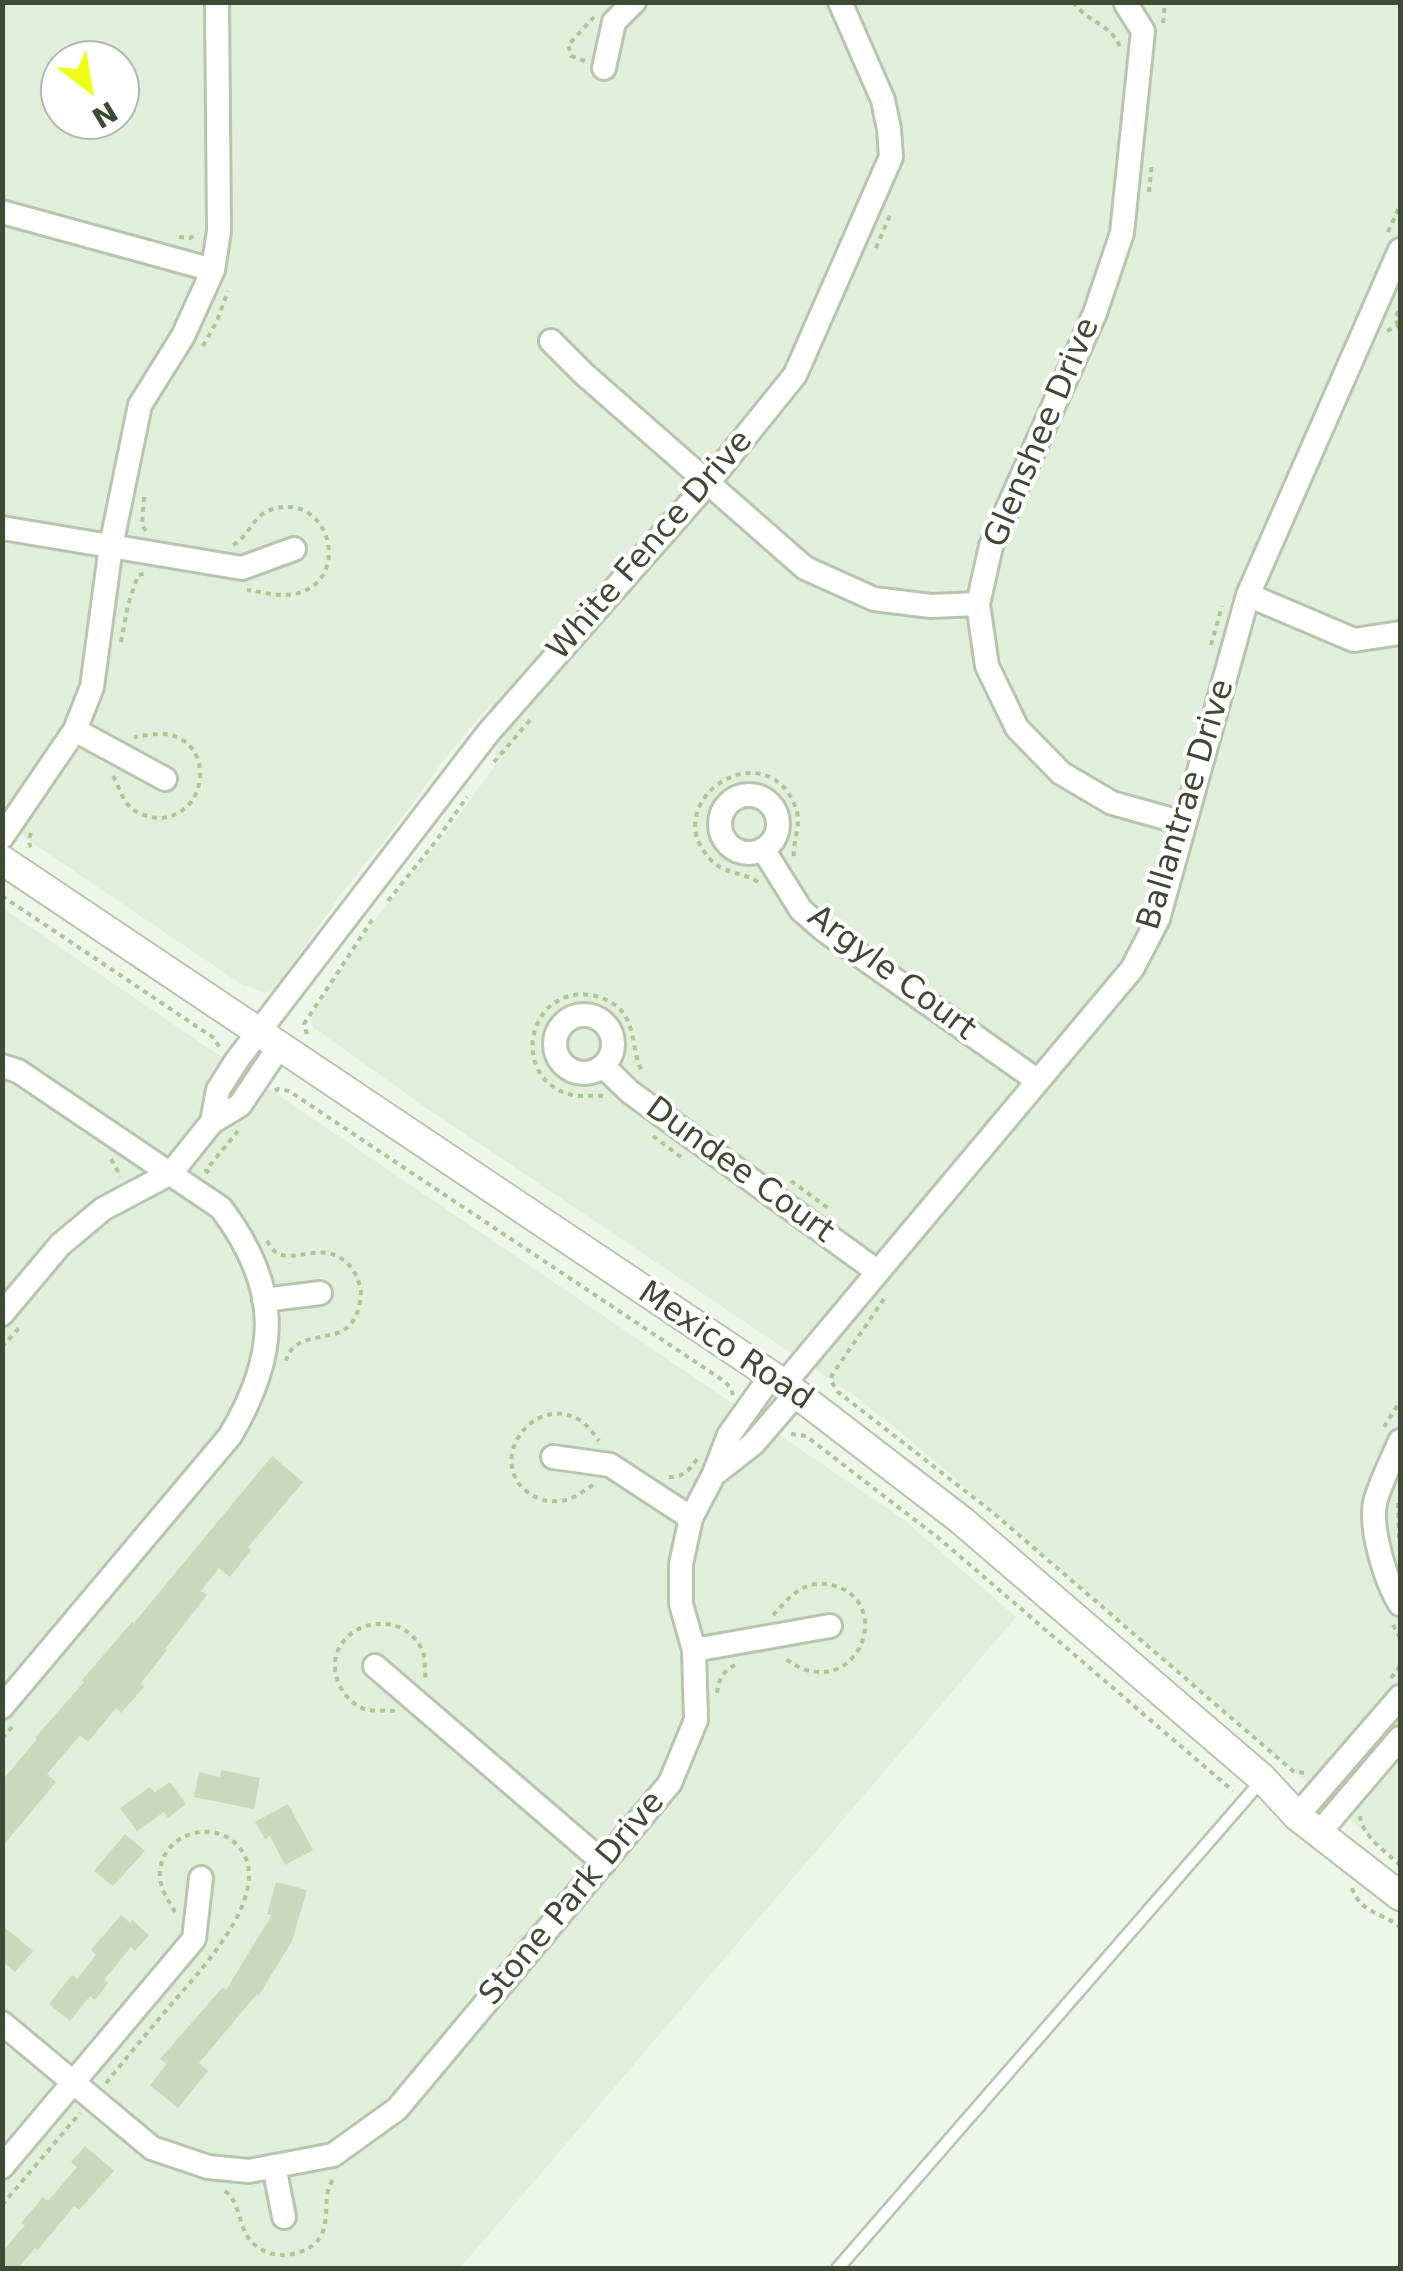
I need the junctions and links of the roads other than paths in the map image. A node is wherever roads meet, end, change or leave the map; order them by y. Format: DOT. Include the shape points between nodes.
graph roads {
  1 [pos="217,2"];
  2 [pos="634,2"];
  3 [pos="840,2"];
  4 [pos="1119,3"];
  5 [pos="604,68"];
  6 [pos="2,212"];
  7 [pos="1392,245"];
  8 [pos="222,276"];
  9 [pos="1395,308"];
  10 [pos="551,340"];
  11 [pos="707,484"];
  12 [pos="2,528"];
  13 [pos="112,546"];
  14 [pos="294,549"];
  15 [pos="1237,597"];
  16 [pos="978,604"];
  17 [pos="1400,633"];
  18 [pos="75,730"];
  19 [pos="165,779"];
  20 [pos="1184,823"];
  21 [pos="2,837"];
  22 [pos="764,849"];
  23 [pos="2,860"];
  24 [pos="284,1033"];
  25 [pos="2,1066"];
  26 [pos="604,1066"];
  27 [pos="1038,1081"];
  28 [pos="171,1173"];
  29 [pos="878,1272"];
  30 [pos="320,1293"];
  31 [pos="264,1300"];
  32 [pos="2,1314"];
  33 [pos="784,1385"];
  34 [pos="1400,1441"];
  35 [pos="553,1456"];
  36 [pos="691,1518"];
  37 [pos="1400,1604"];
  38 [pos="830,1626"];
  39 [pos="694,1650"];
  40 [pos="375,1666"];
  41 [pos="1394,1689"];
  42 [pos="9,1715"];
  43 [pos="1400,1738"];
  44 [pos="1263,1779"];
  45 [pos="1308,1824"];
  46 [pos="604,1862"];
  47 [pos="201,1878"];
  48 [pos="1400,1896"];
  49 [pos="2,2024"];
  50 [pos="73,2083"];
  51 [pos="274,2166"];
  52 [pos="2,2167"];
  53 [pos="284,2217"];
  54 [pos="838,2268"];
  1 -- 8 [label="street"];
  2 -- 5 [label="street" via="614,22"];
  3 -- 11 [label="street, White Fence Drive" via="882,100 891,157 796,375"];
  4 -- 16 [label="street, Glenshee Drive" via="1143,31 1122,233 1095,313 991,546"];
  6 -- 8 [label="street"];
  7 -- 9 [label="street, Ballantrae Drive"];
  8 -- 13 [label="street" via="140,406"];
  9 -- 15 [label="street, Ballantrae Drive"];
  10 -- 11 [label="street"];
  11 -- 16 [label="street" via="805,568 874,599"];
  11 -- 24 [label="street, White Fence Drive" via="488,733"];
  12 -- 13 [label="street"];
  13 -- 14 [label="street" via="242,568"];
  13 -- 18 [label="street" via="92,686"];
  15 -- 17 [label="street" via="1354,640"];
  15 -- 20 [label="street, Ballantrae Drive"];
  16 -- 20 [label="street, Glenshee Drive" via="986,666 1018,728 1061,773 1112,804"];
  18 -- 19 [label="street"];
  18 -- 21 [label="street"];
  20 -- 27 [label="street, Ballantrae Drive" via="1158,919 1132,970"];
  22 -- 27 [label="street, Argyle Court" via="801,910 824,930"];
  23 -- 24 [label="street, Mexico Road"];
  24 -- 28 [label="street, White Fence Drive" via="240,1106 212,1122"];
  24 -- 33 [label="street, Mexico Road"];
  25 -- 28 [label="street"];
  26 -- 29 [label="street, Dundee Court" via="630,1092"];
  27 -- 29 [label="street, Ballantrae Drive"];
  28 -- 31 [label="street" via="221,1208 251,1256"];
  28 -- 32 [label="street" via="103,1209 74,1233"];
  29 -- 33 [label="street, Ballantrae Drive"];
  30 -- 31 [label="street"];
  31 -- 42 [label="street" via="268,1334 260,1375 230,1436"];
  33 -- 36 [label="street, Stone Park Drive" via="753,1444 714,1474"];
  33 -- 44 [label="street, Mexico Road" via="961,1520"];
  34 -- 37 [label="street" via="1374,1504 1378,1547"];
  35 -- 36 [label="street" via="610,1465"];
  36 -- 39 [label="street, Stone Park Drive" via="681,1604"];
  38 -- 39 [label="street"];
  39 -- 46 [label="street, Stone Park Drive" via="696,1720 670,1783"];
  40 -- 46 [label="street"];
  41 -- 45 [label="street"];
  43 -- 45 [label="street"];
  44 -- 45 [label="street, Mexico Road"];
  44 -- 54 [label="lane"];
  45 -- 48 [label="street, Mexico Road"];
  46 -- 51 [label="street, Stone Park Drive" via="397,2109 333,2155"];
  47 -- 50 [label="street" via="194,1940"];
  49 -- 50 [label="street, Stone Park Drive"];
  50 -- 51 [label="street, Stone Park Drive" via="152,2148 208,2167"];
  50 -- 52 [label="street"];
  51 -- 53 [label="street"];
}
